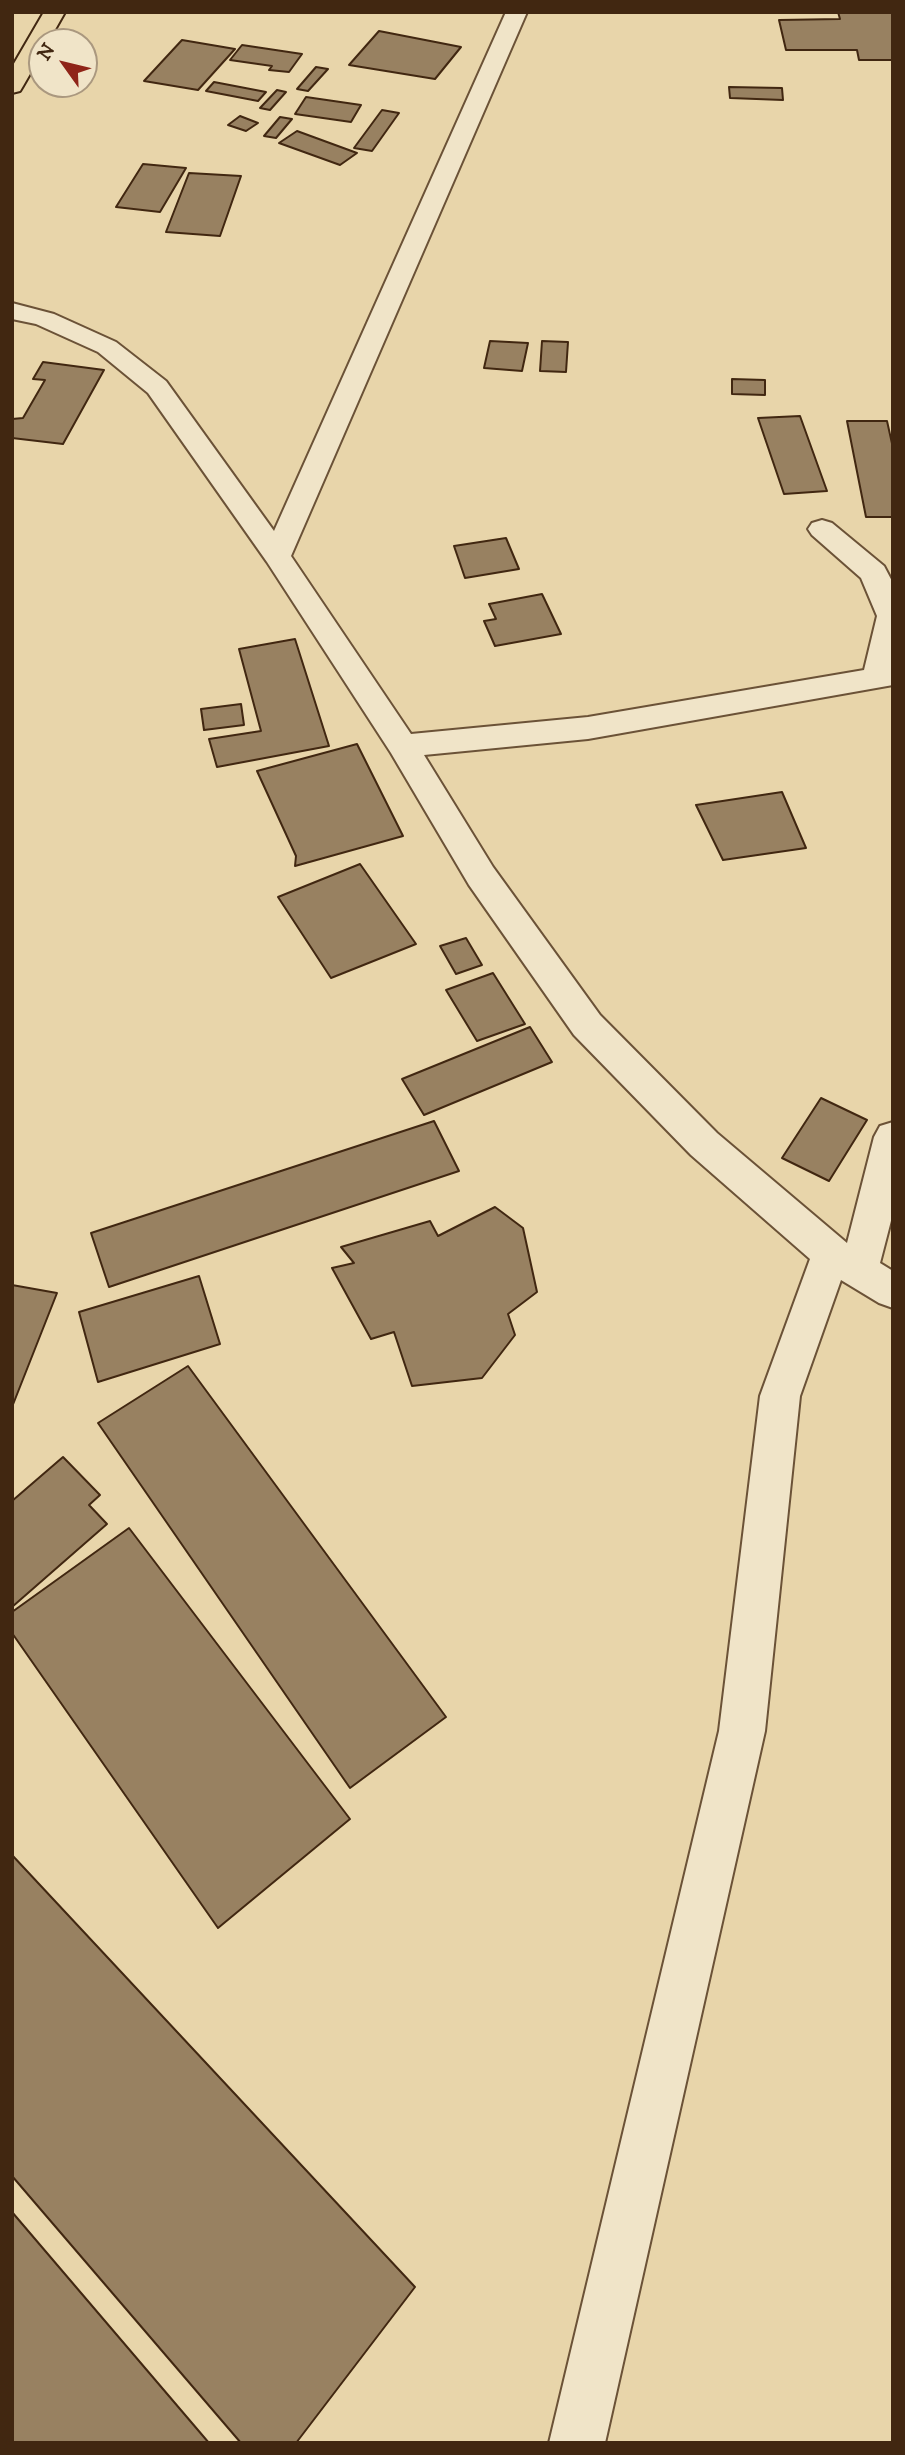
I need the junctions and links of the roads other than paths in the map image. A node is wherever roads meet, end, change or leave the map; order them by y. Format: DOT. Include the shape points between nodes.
graph roads {
  1 [pos="55,12"];
  2 [pos="517,12"];
  3 [pos="12,86"];
  4 [pos="12,311"];
  5 [pos="822,529"];
  6 [pos="277,556"];
  7 [pos="885,677"];
  8 [pos="403,746"];
  9 [pos="893,1137"];
  10 [pos="845,1263"];
  11 [pos="893,1291"];
  12 [pos="577,2443"];
  1 -- 3 [label="main road"];
  2 -- 6 [label="street"];
  4 -- 6 [label="street" via="45,319 107,347 157,387"];
  5 -- 7 [label="street" via="874,573 892,616"];
  6 -- 8 [label="street"];
  7 -- 8 [label="street" via="588,728"];
  8 -- 10 [label="street" via="481,876 587,1025 704,1144"];
  9 -- 10 [label="street"];
  10 -- 11 [label="street"];
  10 -- 12 [label="street" via="780,1396 742,1731"];
}
